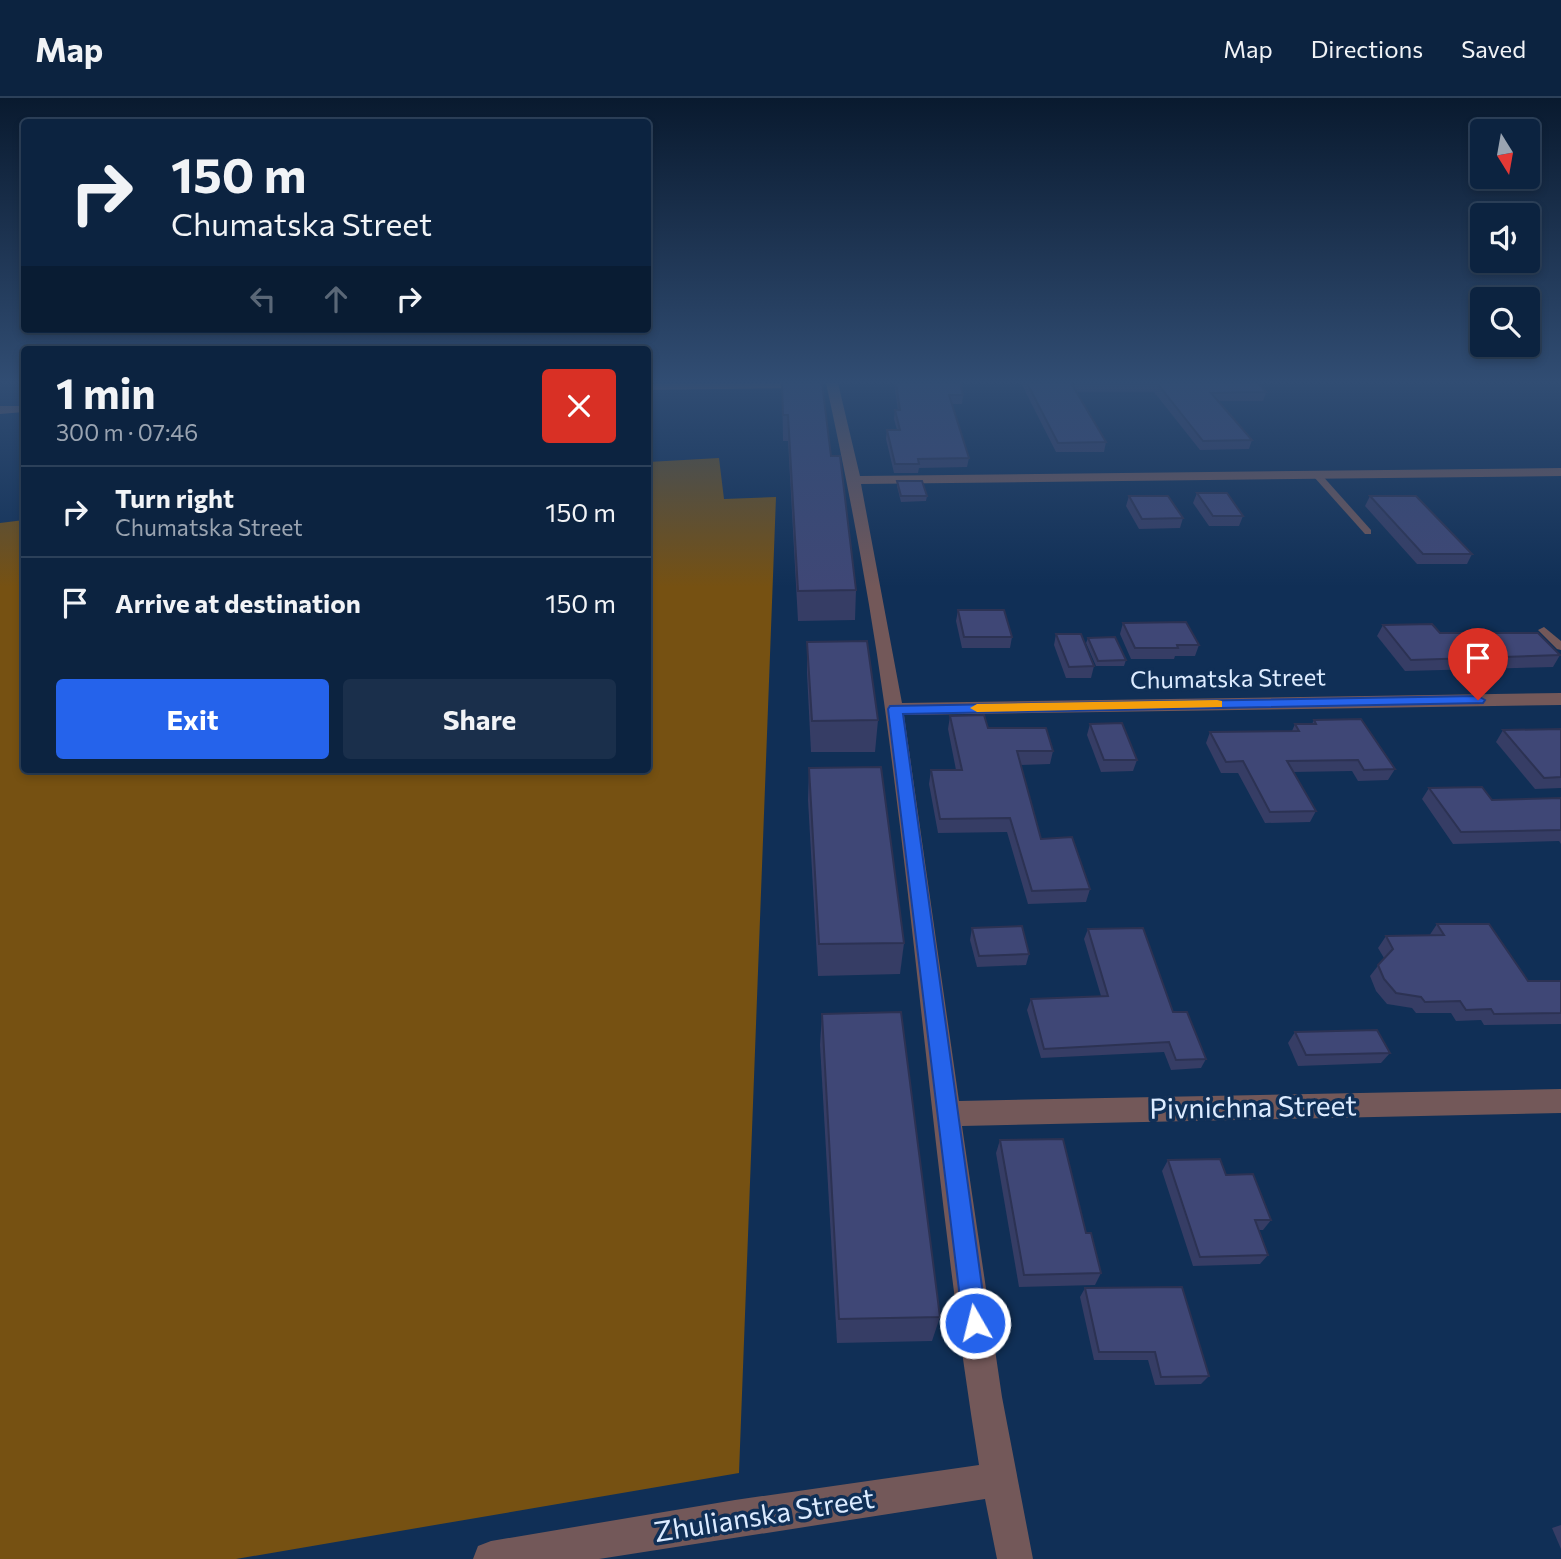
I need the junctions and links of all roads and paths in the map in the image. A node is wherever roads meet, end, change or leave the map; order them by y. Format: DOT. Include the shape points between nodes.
graph roads {
  1 [pos="849,451"];
  2 [pos="1561,472"];
  3 [pos="1317,475"];
  4 [pos="856,480"];
  5 [pos="1368,532"];
  6 [pos="1544,630"];
  7 [pos="1561,647"];
  8 [pos="1561,699"];
  9 [pos="895,709"];
  10 [pos="1561,1101"];
  11 [pos="946,1114"];
  12 [pos="996,1480"];
  13 [pos="491,1559"];
  14 [pos="1015,1559"];
  1 -- 4 [label="street"];
  2 -- 3 [label="street"];
  3 -- 4 [label="street"];
  3 -- 5 [label="lane"];
  4 -- 9 [label="street"];
  6 -- 7 [label="lane"];
  8 -- 9 [label="street, Chumatska Street"];
  9 -- 11 [label="street"];
  10 -- 11 [label="street, Pivnichna Street"];
  11 -- 12 [label="street"];
  12 -- 13 [label="street, Zhulianska Street"];
  12 -- 14 [label="street"];
}
